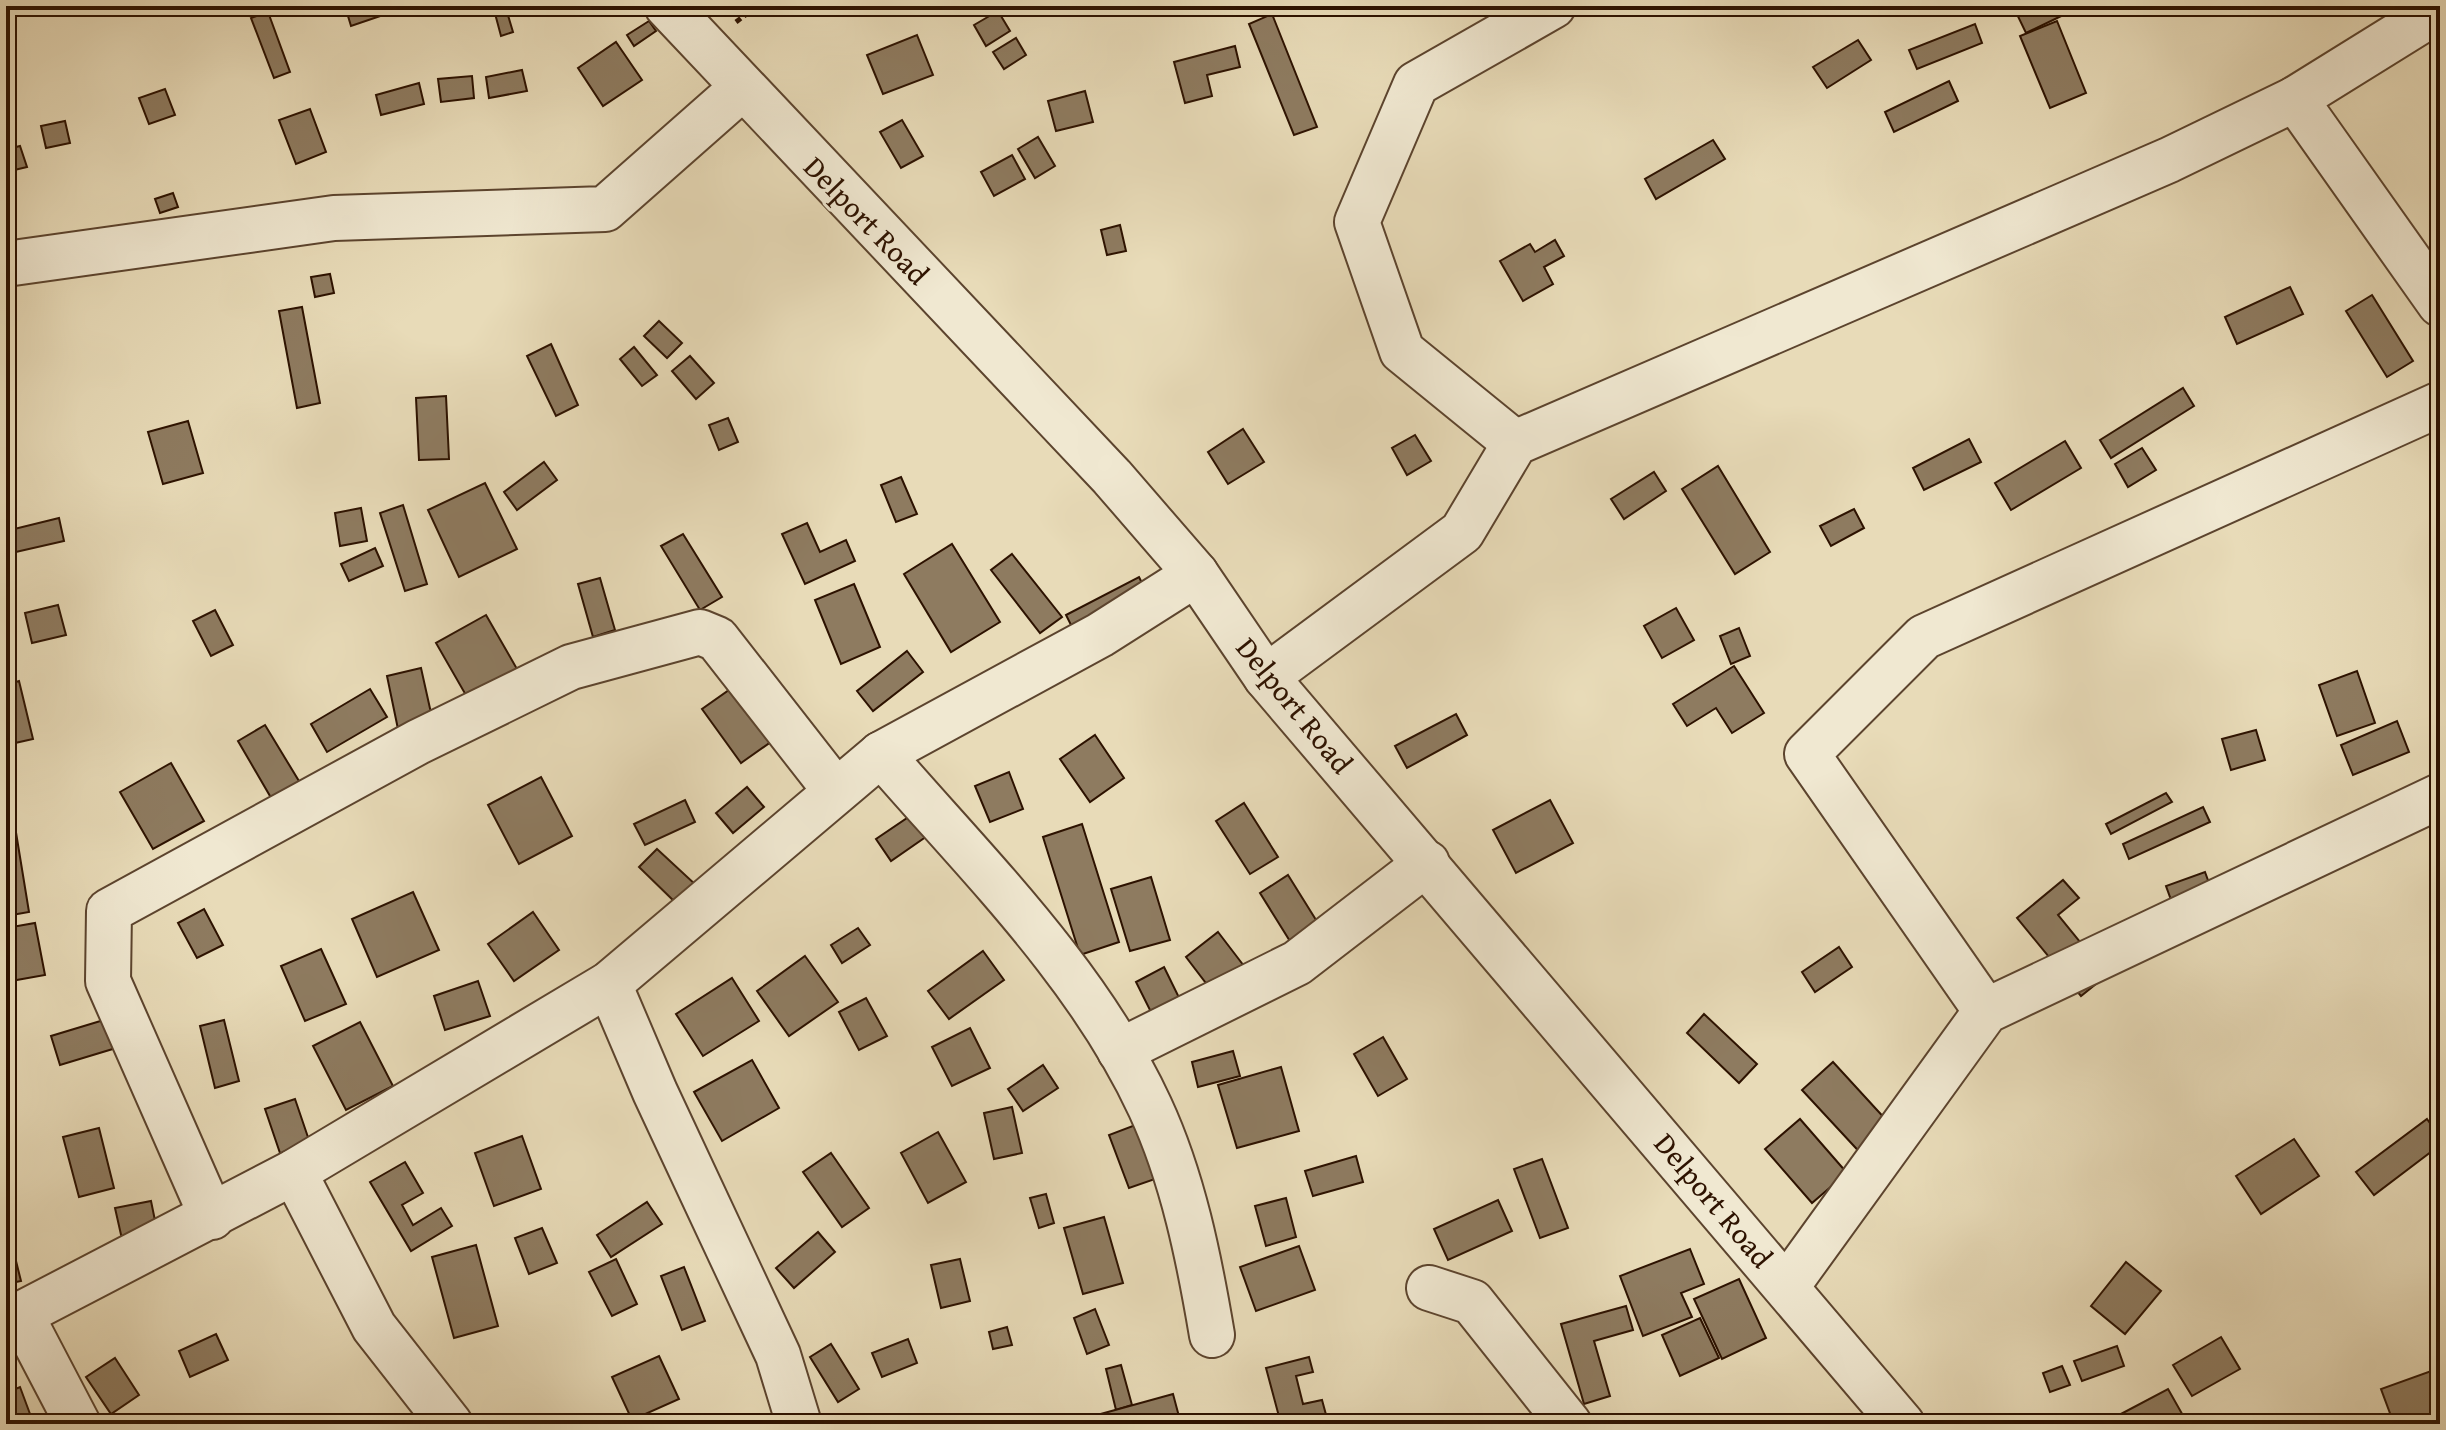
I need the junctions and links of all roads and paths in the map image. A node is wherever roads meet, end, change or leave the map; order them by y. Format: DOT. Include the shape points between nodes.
graph roads {
  1 [pos="667,6"];
  2 [pos="1553,6"];
  3 [pos="2440,9"];
  4 [pos="1488,21"];
  5 [pos="741,89"];
  6 [pos="2295,99"];
  7 [pos="6,264"];
  8 [pos="2440,304"];
  9 [pos="2440,404"];
  10 [pos="1515,443"];
  11 [pos="1196,574"];
  12 [pos="1266,677"];
  13 [pos="881,754"];
  14 [pos="835,790"];
  15 [pos="2440,796"];
  16 [pos="1427,863"];
  17 [pos="609,984"];
  18 [pos="1986,1011"];
  19 [pos="1120,1051"];
  20 [pos="294,1172"];
  21 [pos="212,1217"];
  22 [pos="1787,1286"];
  23 [pos="1429,1288"];
  24 [pos="13,1318"];
  25 [pos="1212,1335"];
  26 [pos="78,1424"];
  27 [pos="450,1424"];
  28 [pos="799,1424"];
  29 [pos="1569,1424"];
  30 [pos="1902,1424"];
  1 -- 5 [label="street, Delport Road"];
  2 -- 4 [label="street"];
  3 -- 6 [label="street"];
  4 -- 10 [label="street" via="1416,84 1357,222 1402,351"];
  5 -- 7 [label="street" via="605,209 334,218"];
  5 -- 11 [label="street, Delport Road" via="1112,477"];
  6 -- 8 [label="street"];
  6 -- 10 [label="street" via="2169,160"];
  9 -- 18 [label="street" via="1924,637 1807,754"];
  10 -- 12 [label="street" via="1462,532"];
  11 -- 12 [label="street, Delport Road"];
  11 -- 13 [label="street" via="1100,635"];
  12 -- 16 [label="street, Delport Road"];
  13 -- 14 [label="street"];
  13 -- 19 [label="street" via="1042,940"];
  14 -- 17 [label="street"];
  14 -- 21 [label="street" via="717,639 700,632 571,667 418,742 109,911 108,981"];
  15 -- 18 [label="street"];
  16 -- 19 [label="street" via="1297,963"];
  16 -- 22 [label="street, Delport Road"];
  17 -- 20 [label="street"];
  17 -- 28 [label="street" via="778,1355"];
  18 -- 22 [label="street"];
  19 -- 25 [label="street" via="1151,1108 1195,1238"];
  20 -- 21 [label="street"];
  20 -- 27 [label="street" via="374,1327"];
  21 -- 24 [label="street"];
  22 -- 30 [label="street, Delport Road"];
  23 -- 29 [label="street" via="1472,1302"];
  24 -- 26 [label="street"];
}
